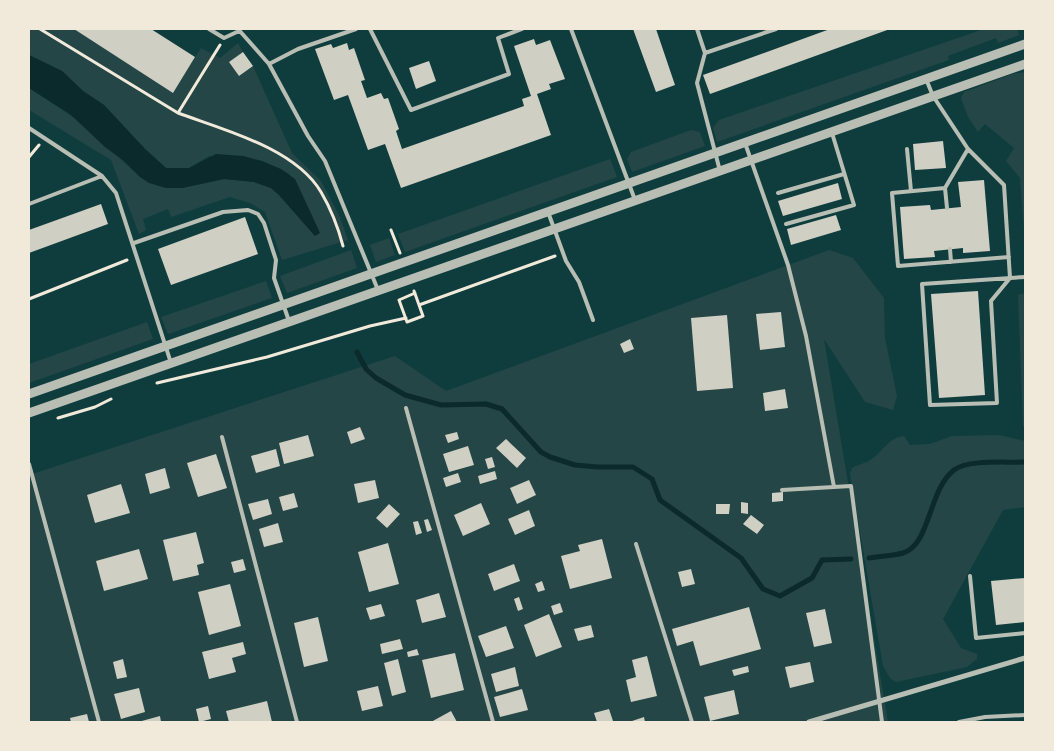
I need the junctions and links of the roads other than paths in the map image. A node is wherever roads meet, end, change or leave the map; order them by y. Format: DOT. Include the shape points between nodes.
graph roads {
  1 [pos="210,29"];
  2 [pos="356,29"];
  3 [pos="370,29"];
  4 [pos="522,29"];
  5 [pos="572,29"];
  6 [pos="697,29"];
  7 [pos="776,29"];
  8 [pos="238,30"];
  9 [pos="1025,44"];
  10 [pos="705,53"];
  11 [pos="269,64"];
  12 [pos="1025,64"];
  13 [pos="926,78"];
  14 [pos="933,96"];
  15 [pos="29,128"];
  16 [pos="832,131"];
  17 [pos="745,143"];
  18 [pos="907,149"];
  19 [pos="968,149"];
  20 [pos="714,153"];
  21 [pos="750,160"];
  22 [pos="720,171"];
  23 [pos="844,174"];
  24 [pos="102,176"];
  25 [pos="628,183"];
  26 [pos="945,188"];
  27 [pos="911,191"];
  28 [pos="778,194"];
  29 [pos="635,200"];
  30 [pos="29,204"];
  31 [pos="946,208"];
  32 [pos="548,212"];
  33 [pos="786,224"];
  34 [pos="554,229"];
  35 [pos="134,243"];
  36 [pos="950,249"];
  37 [pos="1009,257"];
  38 [pos="951,262"];
  39 [pos="372,273"];
  40 [pos="1025,277"];
  41 [pos="1010,278"];
  42 [pos="378,290"];
  43 [pos="283,305"];
  44 [pos="593,320"];
  45 [pos="289,321"];
  46 [pos="165,346"];
  47 [pos="171,363"];
  48 [pos="29,394"];
  49 [pos="406,408"];
  50 [pos="29,413"];
  51 [pos="222,437"];
  52 [pos="29,464"];
  53 [pos="834,487"];
  54 [pos="782,490"];
  55 [pos="636,544"];
  56 [pos="970,576"];
  57 [pos="1025,633"];
  58 [pos="1025,658"];
  59 [pos="880,701"];
  60 [pos="1025,715"];
  61 [pos="99,722"];
  62 [pos="297,722"];
  63 [pos="492,722"];
  64 [pos="692,722"];
  65 [pos="809,722"];
  66 [pos="882,722"];
  67 [pos="959,722"];
  1 -- 8 [label="lane" via="224,38"];
  2 -- 11 [label="lane" via="298,49"];
  3 -- 4 [label="lane" via="411,110 509,74 498,38"];
  5 -- 25 [label="lane"];
  6 -- 10 [label="lane"];
  7 -- 10 [label="lane"];
  8 -- 11 [label="lane"];
  9 -- 13 [label="street"];
  10 -- 20 [label="lane" via="697,84"];
  11 -- 39 [label="lane" via="325,161"];
  12 -- 14 [label="street"];
  13 -- 14 [label="lane"];
  13 -- 17 [label="street"];
  14 -- 16 [label="street"];
  14 -- 19 [label="lane"];
  15 -- 24 [label="lane"];
  16 -- 21 [label="street"];
  16 -- 23 [label="lane"];
  17 -- 20 [label="street"];
  17 -- 21 [label="lane"];
  18 -- 27 [label="lane"];
  19 -- 26 [label="lane"];
  19 -- 37 [label="lane" via="1004,185"];
  20 -- 22 [label="lane"];
  20 -- 25 [label="street"];
  21 -- 22 [label="street"];
  21 -- 53 [label="lane" via="788,265 806,336"];
  22 -- 29 [label="street"];
  23 -- 28 [label="lane"];
  23 -- 33 [label="lane" via="854,205"];
  24 -- 30 [label="lane"];
  24 -- 35 [label="lane" via="116,193"];
  25 -- 29 [label="lane"];
  25 -- 32 [label="street"];
  26 -- 27 [label="lane"];
  26 -- 31 [label="lane"];
  27 -- 38 [label="lane" via="892,193 898,266"];
  29 -- 34 [label="street"];
  32 -- 34 [label="lane"];
  32 -- 39 [label="street"];
  34 -- 42 [label="street"];
  34 -- 44 [label="lane"];
  35 -- 43 [label="lane" via="223,212 248,210 258,214 276,260 274,278"];
  35 -- 46 [label="lane"];
  36 -- 38 [label="lane"];
  37 -- 38 [label="lane"];
  37 -- 41 [label="lane"];
  39 -- 42 [label="lane"];
  39 -- 43 [label="street"];
  40 -- 41 [label="lane"];
  41 -- 41 [label="lane" via="991,301 997,403 930,405 922,284"];
  42 -- 45 [label="street"];
  43 -- 45 [label="lane"];
  43 -- 46 [label="street"];
  45 -- 47 [label="street"];
  46 -- 47 [label="lane"];
  46 -- 48 [label="street"];
  47 -- 50 [label="street"];
  49 -- 63 [label="lane"];
  51 -- 62 [label="lane"];
  52 -- 61 [label="lane"];
  53 -- 54 [label="lane"];
  53 -- 59 [label="lane" via="851,486"];
  55 -- 64 [label="lane"];
  56 -- 57 [label="lane" via="976,638"];
  58 -- 59 [label="street"];
  59 -- 65 [label="street"];
  59 -- 66 [label="lane"];
  60 -- 67 [label="lane" via="985,716"];
}
